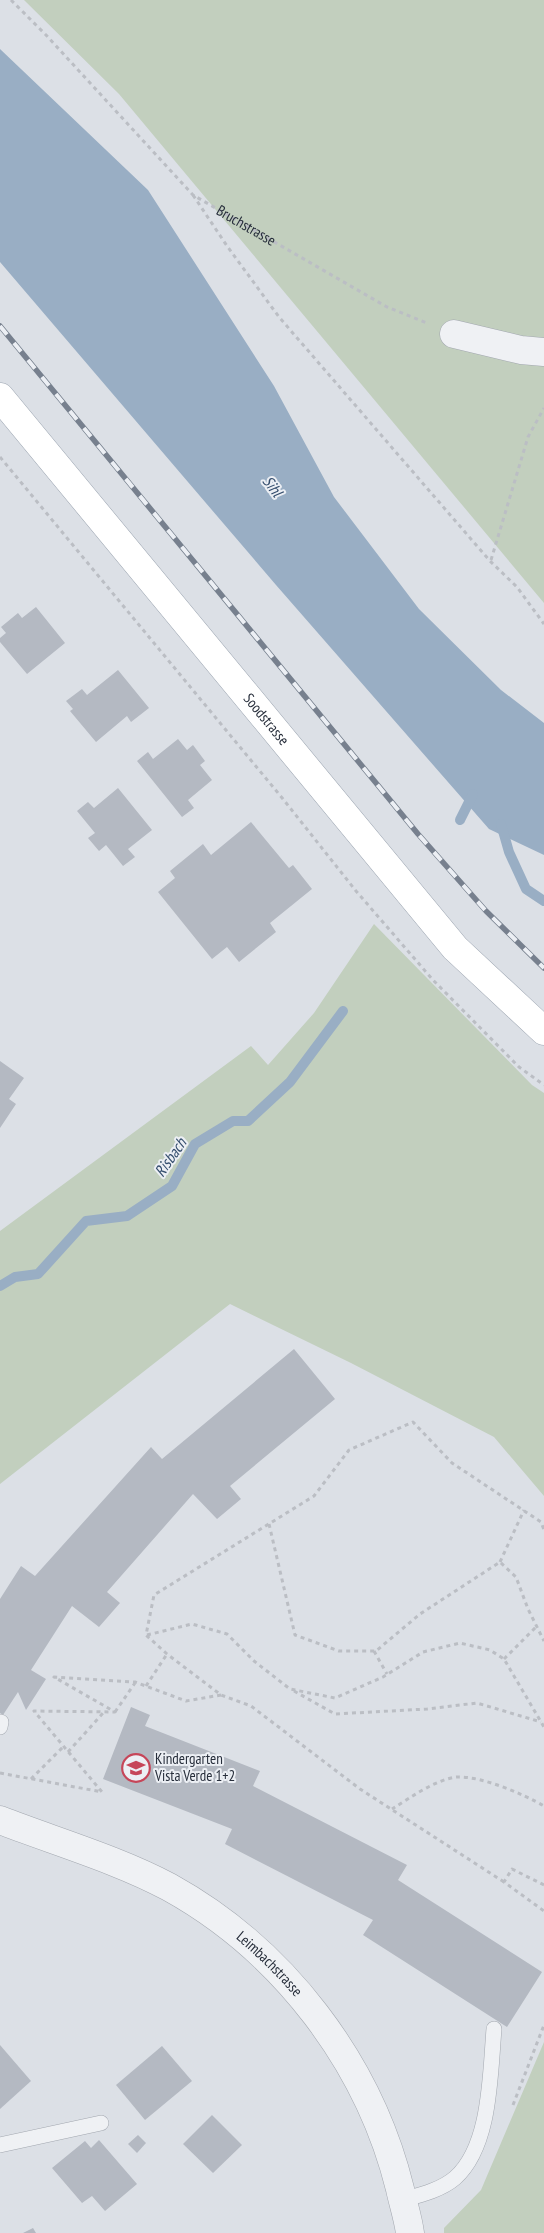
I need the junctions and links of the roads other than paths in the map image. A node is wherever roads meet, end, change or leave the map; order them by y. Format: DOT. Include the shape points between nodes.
graph roads {
  1 [pos="454,334"];
  2 [pos="544,352"];
  3 [pos="0,397"];
  4 [pos="544,1030"];
  5 [pos="0,1820"];
  6 [pos="494,2029"];
  7 [pos="102,2123"];
  8 [pos="0,2144"];
  9 [pos="402,2200"];
  10 [pos="410,2233"];
  1 -- 2 [label="street"];
  3 -- 4 [label="main road, Soodstrasse" via="455,948"];
  5 -- 9 [label="street, Leimbachstrasse" via="120,1865 168,1887 220,1921 273,1966 319,2019 353,2070 386,2141"];
  6 -- 9 [label="lane" via="486,2107 477,2146 455,2178 429,2192"];
  7 -- 8 [label="lane"];
  9 -- 10 [label="street, Leimbachstrasse"];
}
